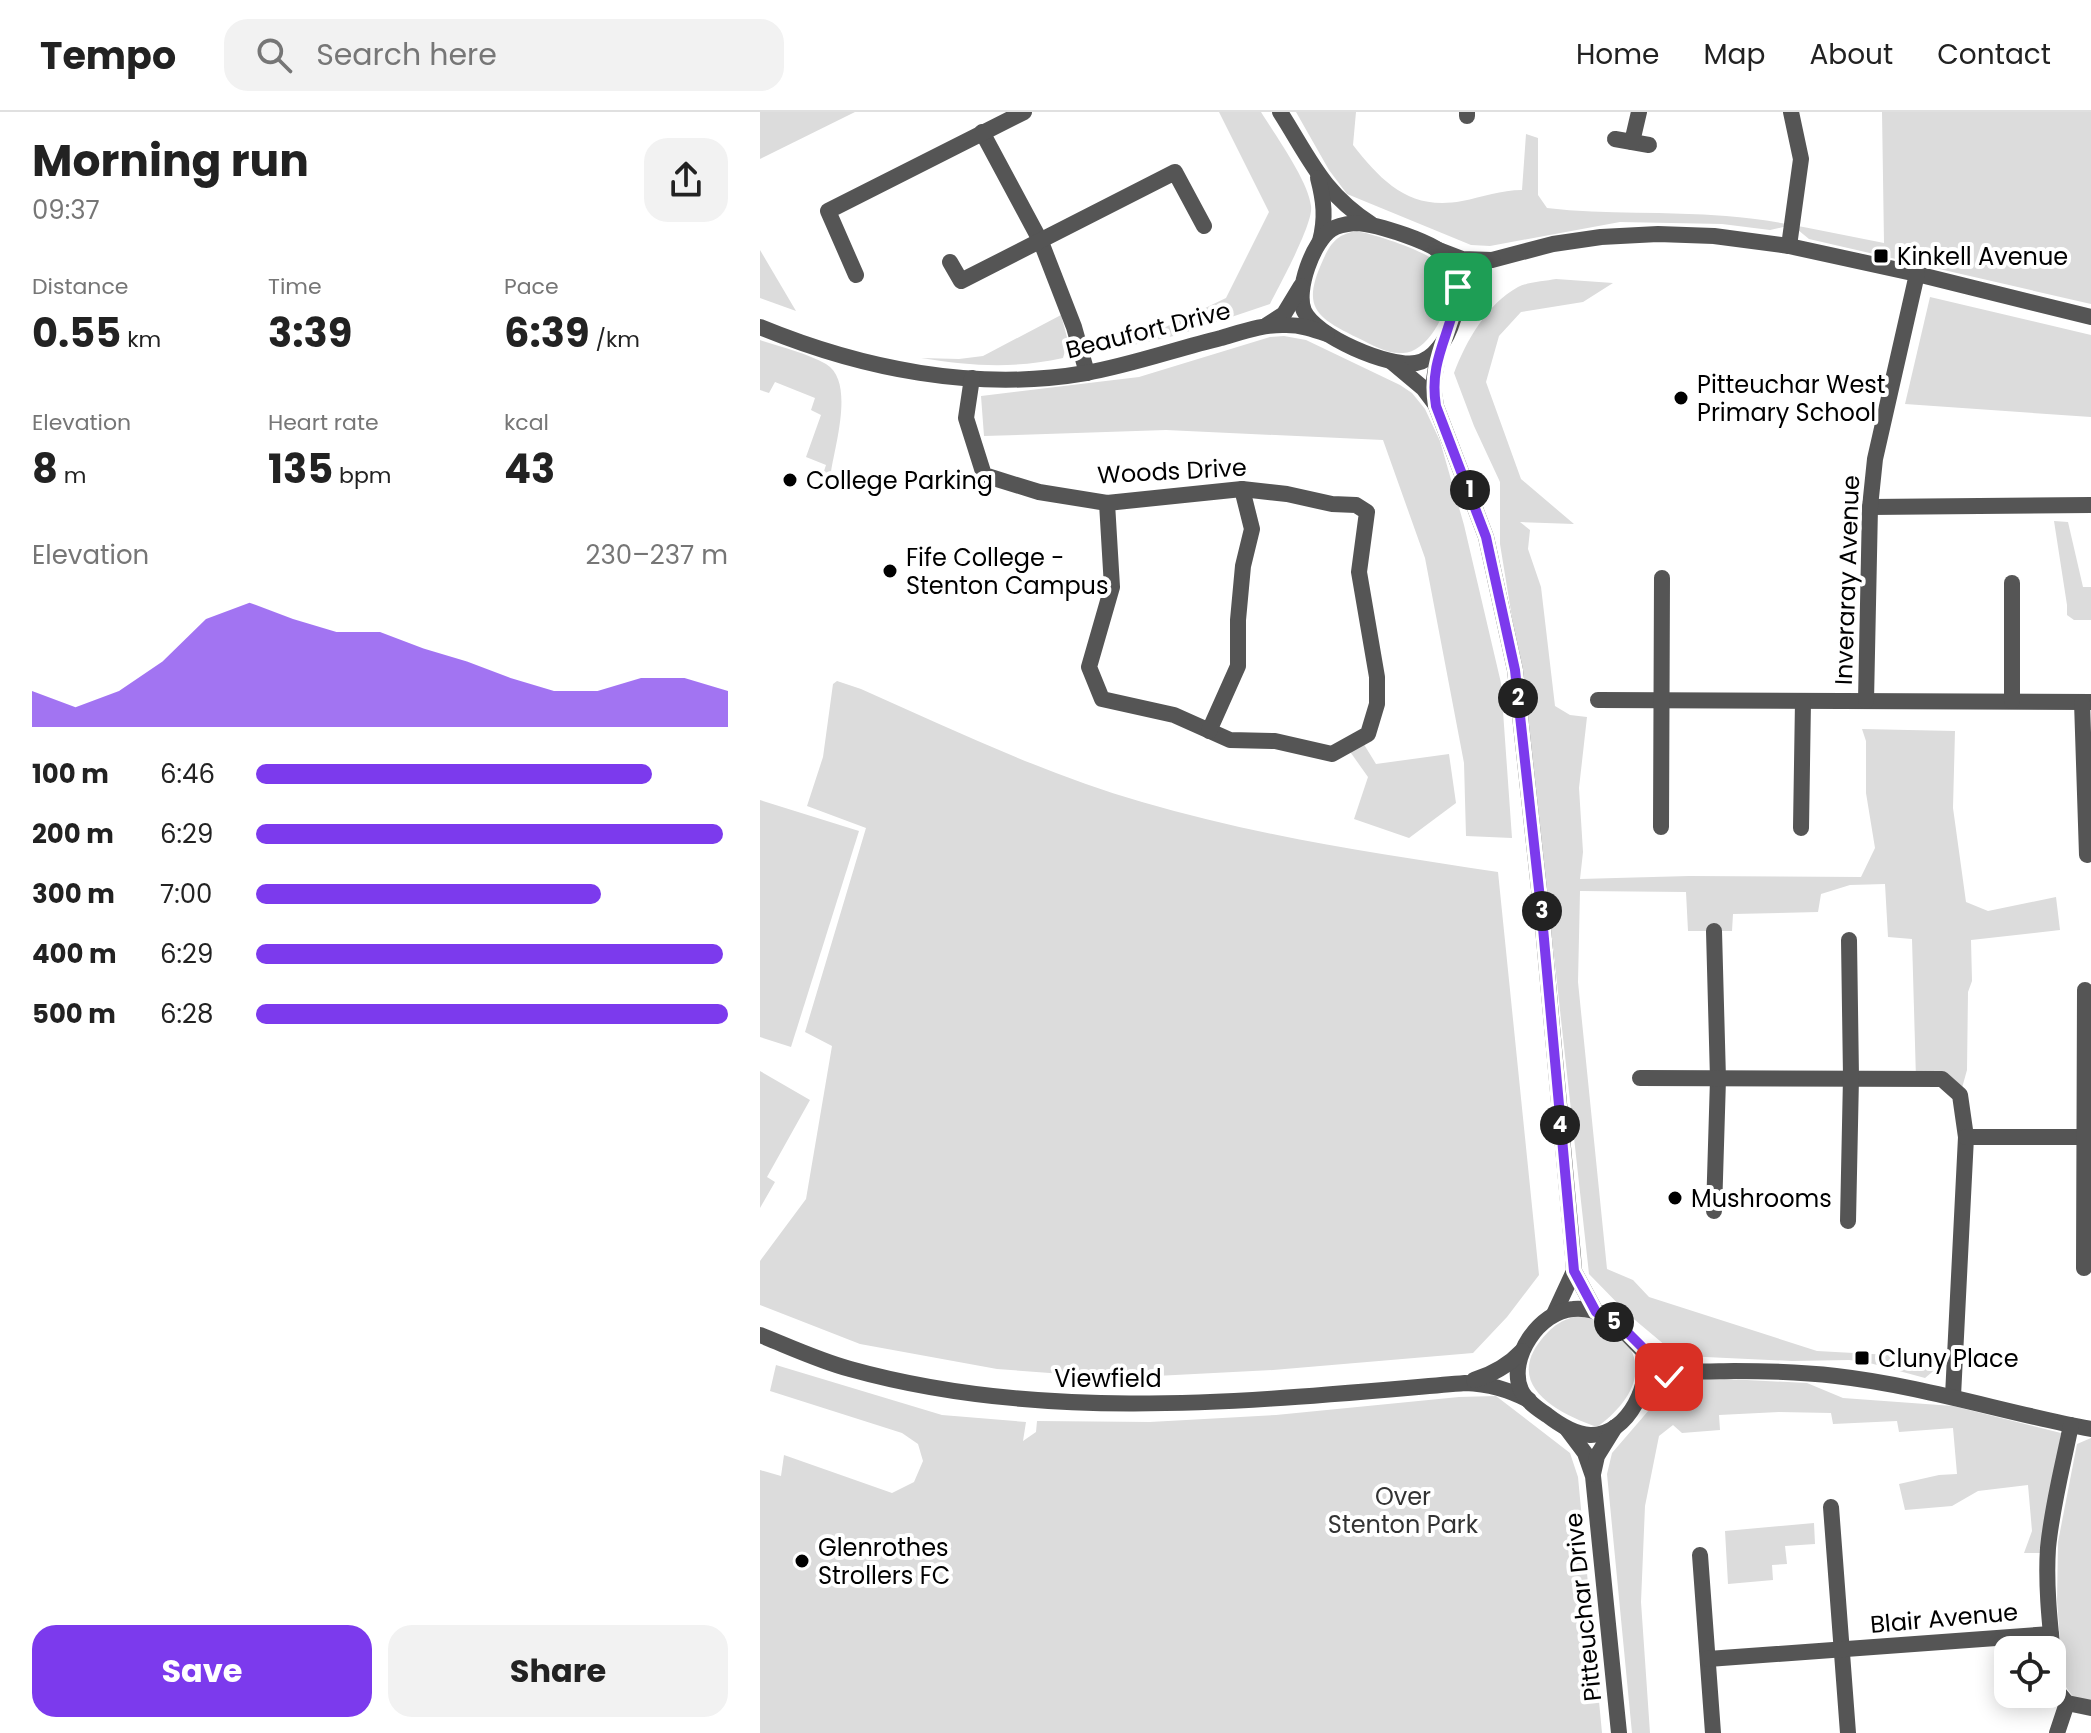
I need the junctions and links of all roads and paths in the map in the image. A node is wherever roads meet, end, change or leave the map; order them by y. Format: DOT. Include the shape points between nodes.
graph roads {
  1 [pos="1024,112"];
  2 [pos="1280,112"];
  3 [pos="1639,112"];
  4 [pos="1791,112"];
  5 [pos="982,132"];
  6 [pos="1615,139"];
  7 [pos="1632,142"];
  8 [pos="1649,145"];
  9 [pos="1317,176"];
  10 [pos="1371,224"];
  11 [pos="1204,226"];
  12 [pos="1041,242"];
  13 [pos="1319,243"];
  14 [pos="1789,246"];
  15 [pos="1436,249"];
  16 [pos="1492,260"];
  17 [pos="950,262"];
  18 [pos="1917,274"];
  19 [pos="856,275"];
  20 [pos="1303,282"];
  21 [pos="1457,300"];
  22 [pos="2091,317"];
  23 [pos="1266,325"];
  24 [pos="760,327"];
  25 [pos="1327,334"];
  26 [pos="1439,348"];
  27 [pos="1389,360"];
  28 [pos="1087,373"];
  29 [pos="972,378"];
  30 [pos="1436,406"];
  31 [pos="1242,489"];
  32 [pos="1107,503"];
  33 [pos="2091,505"];
  34 [pos="1870,507"];
  35 [pos="1662,578"];
  36 [pos="2012,583"];
  37 [pos="1598,700"];
  38 [pos="1662,701"];
  39 [pos="1803,701"];
  40 [pos="1866,701"];
  41 [pos="2012,701"];
  42 [pos="2087,702"];
  43 [pos="1209,731"];
  44 [pos="1661,827"];
  45 [pos="1801,828"];
  46 [pos="2087,855"];
  47 [pos="1714,931"];
  48 [pos="1849,940"];
  49 [pos="2085,990"];
  50 [pos="1851,1077"];
  51 [pos="1640,1078"];
  52 [pos="1718,1079"];
  53 [pos="1966,1137"];
  54 [pos="2088,1137"];
  55 [pos="1714,1211"];
  56 [pos="1848,1221"];
  57 [pos="2084,1268"];
  58 [pos="1574,1271"];
  59 [pos="1596,1312"];
  60 [pos="1554,1314"];
  61 [pos="760,1335"];
  62 [pos="1524,1349"];
  63 [pos="1643,1349"];
  64 [pos="1686,1370"];
  65 [pos="1465,1383"];
  66 [pos="1640,1395"];
  67 [pos="1953,1396"];
  68 [pos="1529,1400"];
  69 [pos="2071,1425"];
  70 [pos="1615,1426"];
  71 [pos="1566,1428"];
  72 [pos="2091,1429"];
  73 [pos="1593,1476"];
  74 [pos="1831,1507"];
  75 [pos="1700,1555"];
  76 [pos="2051,1634"];
  77 [pos="1842,1651"];
  78 [pos="1708,1659"];
  79 [pos="2067,1703"];
  80 [pos="2091,1708"];
  81 [pos="1619,1733"];
  82 [pos="1713,1733"];
  83 [pos="1848,1733"];
  84 [pos="2057,1733"];
  1 -- 5 [label="street"];
  2 -- 9 [label="street"];
  3 -- 7 [label="street"];
  4 -- 14 [label="street" via="1801,159"];
  5 -- 12 [label="street"];
  5 -- 19 [label="street" via="828,211"];
  6 -- 7 [label="street"];
  7 -- 8 [label="street"];
  9 -- 10 [label="street"];
  9 -- 13 [label="street" via="1325,221"];
  10 -- 13 [label="street" via="1341,225"];
  10 -- 15 [label="street"];
  11 -- 12 [label="street" via="1175,172"];
  12 -- 17 [label="street" via="961,281"];
  12 -- 28 [label="street"];
  13 -- 20 [label="street"];
  14 -- 16 [label="street" via="1714,236 1631,235 1553,244"];
  14 -- 18 [label="street"];
  15 -- 16 [label="street" via="1462,259"];
  15 -- 21 [label="street" via="1455,272"];
  16 -- 21 [label="street" via="1475,273"];
  18 -- 22 [label="street"];
  18 -- 34 [label="street, Inveraray Avenue" via="1875,459"];
  20 -- 23 [label="street, Beaufort Drive" via="1284,314"];
  20 -- 25 [label="street" via="1305,313"];
  21 -- 26 [label="street"];
  23 -- 25 [label="street, Beaufort Drive" via="1304,326"];
  23 -- 28 [label="street, Beaufort Drive"];
  24 -- 29 [label="street, Beaufort Drive" via="857,362"];
  25 -- 27 [label="street"];
  26 -- 27 [label="street" via="1417,363"];
  26 -- 30 [label="street" via="1433,386"];
  27 -- 30 [label="street"];
  28 -- 29 [label="street, Beaufort Drive"];
  29 -- 32 [label="street, Woods Drive" via="966,418 984,475 1039,492"];
  30 -- 58 [label="street" via="1486,537 1515,670"];
  31 -- 32 [label="street, Woods Drive"];
  31 -- 43 [label="street" via="1252,529 1241,593 1238,666"];
  31 -- 43 [label="street, Woods Drive" via="1356,505 1367,512 1359,572 1377,704 1368,734 1332,754 1275,741 1230,740"];
  32 -- 43 [label="street" via="1112,587 1089,667 1102,699 1174,715"];
  33 -- 34 [label="street"];
  34 -- 40 [label="street, Inveraray Avenue"];
  35 -- 38 [label="street"];
  36 -- 41 [label="street"];
  37 -- 38 [label="street, Inveraray Avenue"];
  38 -- 39 [label="street, Inveraray Avenue"];
  38 -- 44 [label="street"];
  39 -- 40 [label="street, Inveraray Avenue"];
  39 -- 45 [label="street, Inveraray Avenue"];
  40 -- 41 [label="street, Inveraray Avenue"];
  41 -- 42 [label="street, Inveraray Avenue"];
  42 -- 46 [label="street, Inveraray Avenue"];
  47 -- 52 [label="street"];
  48 -- 50 [label="street"];
  49 -- 54 [label="street"];
  50 -- 52 [label="street"];
  50 -- 53 [label="street" via="1942,1079 1960,1095"];
  50 -- 56 [label="street"];
  51 -- 52 [label="street"];
  52 -- 55 [label="street"];
  53 -- 54 [label="street"];
  53 -- 67 [label="street"];
  54 -- 57 [label="street"];
  58 -- 59 [label="street"];
  58 -- 60 [label="street"];
  59 -- 60 [label="street" via="1575,1308"];
  59 -- 63 [label="street" via="1618,1324"];
  60 -- 62 [label="street"];
  61 -- 65 [label="street, Viewfield" via="848,1369 961,1393 1024,1400 1096,1404 1281,1399"];
  62 -- 65 [label="street, Viewfield" via="1500,1369"];
  62 -- 68 [label="street" via="1518,1373"];
  63 -- 64 [label="street" via="1666,1367"];
  63 -- 66 [label="street" via="1646,1370"];
  64 -- 66 [label="street"];
  64 -- 67 [label="street" via="1809,1373"];
  65 -- 68 [label="street, Viewfield" via="1505,1388"];
  66 -- 70 [label="street"];
  67 -- 69 [label="street"];
  68 -- 71 [label="street"];
  69 -- 72 [label="street"];
  69 -- 76 [label="street, Blair Avenue" via="2048,1551"];
  70 -- 71 [label="street" via="1591,1435"];
  70 -- 73 [label="street, Pitteuchar Drive" via="1597,1456"];
  71 -- 73 [label="street, Pitteuchar Drive" via="1585,1453"];
  73 -- 81 [label="street, Pitteuchar Drive"];
  74 -- 77 [label="street, Blair Avenue"];
  75 -- 78 [label="street"];
  76 -- 77 [label="street, Blair Avenue"];
  76 -- 79 [label="street, Blair Avenue" via="2056,1685"];
  77 -- 78 [label="street, Blair Avenue"];
  77 -- 83 [label="street, Blair Avenue"];
  78 -- 82 [label="street"];
  79 -- 80 [label="street"];
  79 -- 84 [label="street"];
}
